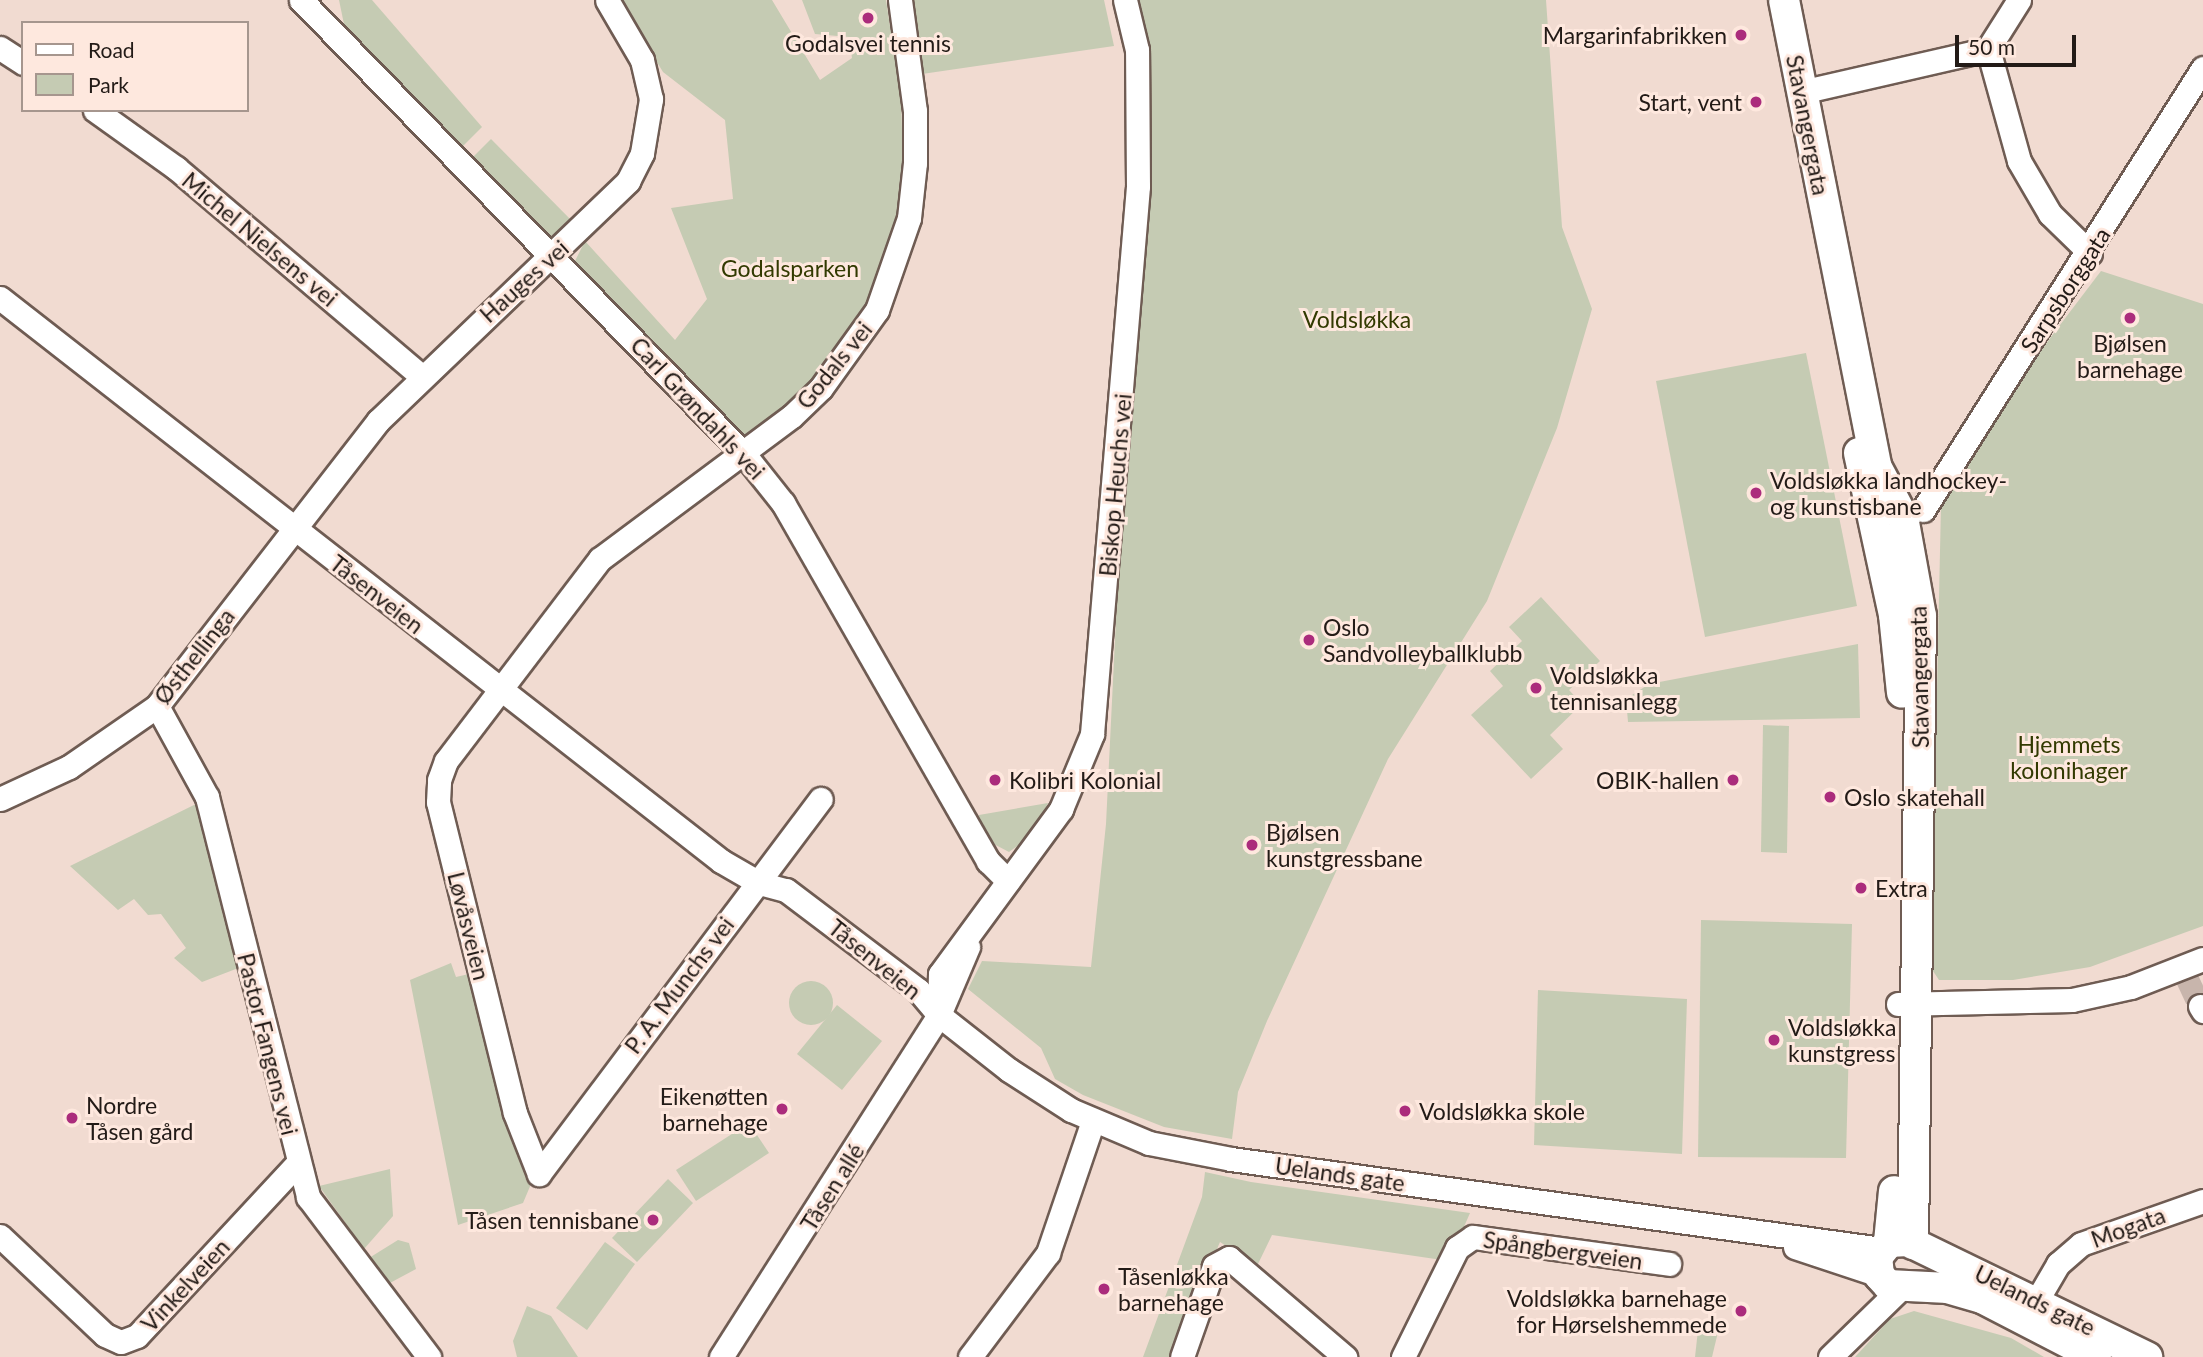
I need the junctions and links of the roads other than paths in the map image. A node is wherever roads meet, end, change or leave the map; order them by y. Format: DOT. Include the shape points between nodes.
graph roads {
  1 [pos="301,0"];
  2 [pos="607,0"];
  3 [pos="900,0"];
  4 [pos="1125,0"];
  5 [pos="1767,0"];
  6 [pos="1784,0"];
  7 [pos="2019,0"];
  8 [pos="327,9"];
  9 [pos="0,48"];
  10 [pos="1988,50"];
  11 [pos="21,62"];
  12 [pos="2203,68"];
  13 [pos="1801,92"];
  14 [pos="98,112"];
  15 [pos="2090,253"];
  16 [pos="552,256"];
  17 [pos="0,298"];
  18 [pos="420,375"];
  19 [pos="744,454"];
  20 [pos="1911,522"];
  21 [pos="1873,524"];
  22 [pos="294,529"];
  23 [pos="501,691"];
  24 [pos="157,706"];
  25 [pos="0,799"];
  26 [pos="821,799"];
  27 [pos="1008,881"];
  28 [pos="759,883"];
  29 [pos="2191,968"];
  30 [pos="1907,1003"];
  31 [pos="939,1015"];
  32 [pos="1093,1121"];
  33 [pos="297,1164"];
  34 [pos="539,1174"];
  35 [pos="2203,1201"];
  36 [pos="0,1236"];
  37 [pos="1669,1264"];
  38 [pos="1897,1264"];
  39 [pos="2037,1300"];
  40 [pos="429,1357"];
  41 [pos="721,1357"];
  42 [pos="970,1357"];
  43 [pos="1182,1357"];
  44 [pos="1345,1357"];
  45 [pos="1403,1357"];
  46 [pos="1830,1357"];
  47 [pos="2096,1357"];
  48 [pos="2147,1357"];
  1 -- 8 [label="street, Carl Grøndahls vei"];
  2 -- 16 [label="street, Hauges vei" via="642,60 649,124 628,181"];
  3 -- 19 [label="street, Godals vei" via="915,111 915,163 895,269 864,332 821,388"];
  4 -- 27 [label="street, Biskop Heuchs vei" via="1137,50 1138,186 1091,734 1061,809"];
  5 -- 21 [label="main road, Stavangergata"];
  6 -- 13 [label="main road, Stavangergata"];
  7 -- 10 [label="street"];
  8 -- 16 [label="street, Carl Grøndahls vei"];
  9 -- 11 [label="street"];
  10 -- 13 [label="street"];
  10 -- 15 [label="street" via="2020,161 2050,214"];
  12 -- 15 [label="street, Sarpsborggata"];
  13 -- 20 [label="main road, Stavangergata" via="1876,466"];
  14 -- 18 [label="street, Michel Nielsens vei" via="176,168"];
  15 -- 20 [label="street, Sarpsborggata"];
  16 -- 18 [label="street, Hauges vei"];
  16 -- 19 [label="street, Carl Grøndahls vei"];
  17 -- 22 [label="street, Tåsenveien"];
  18 -- 22 [label="street, Hauges vei"];
  19 -- 23 [label="street, Godals vei" via="600,559"];
  19 -- 27 [label="street, Carl Grøndahls vei" via="783,503 988,861"];
  20 -- 21 [label="street"];
  20 -- 30 [label="main road, Stavangergata" via="1921,616"];
  21 -- 30 [label="main road, Stavangergata" via="1903,670"];
  22 -- 23 [label="street, Tåsenveien"];
  22 -- 24 [label="street, Østhellinga"];
  23 -- 28 [label="street, Tåsenveien" via="721,861"];
  23 -- 34 [label="street, Løvåsveien" via="446,761 438,802 515,1113"];
  24 -- 25 [label="street, Østhellinga" via="69,767"];
  24 -- 33 [label="street, Pastor Fangens vei" via="207,797"];
  26 -- 28 [label="street, P. A. Munchs vei"];
  27 -- 31 [label="street, Biskop Heuchs vei" via="935,985"];
  28 -- 31 [label="street, Tåsenveien" via="908,1002"];
  28 -- 34 [label="street, P. A. Munchs vei"];
  29 -- 30 [label="street" via="2072,1000"];
  30 -- 38 [label="main road, Stavangergata"];
  31 -- 32 [label="street, Uelands gate" via="1031,1086"];
  31 -- 41 [label="street, Tåsen allé"];
  32 -- 38 [label="street, Uelands gate" via="1149,1143 1231,1159 1777,1237"];
  32 -- 42 [label="street" via="1048,1254"];
  33 -- 36 [label="street, Vinkelveien" via="137,1336 121,1342 106,1335"];
  33 -- 40 [label="street, Pastor Fangens vei" via="308,1196"];
  35 -- 39 [label="street, Mogata" via="2081,1244 2058,1264"];
  37 -- 45 [label="street, Spångbergveien" via="1473,1237 1457,1248"];
  38 -- 39 [label="main road, Uelands gate"];
  38 -- 46 [label="street" via="1868,1316"];
  38 -- 47 [label="main road, Uelands gate" via="2000,1305"];
  39 -- 48 [label="main road, Uelands gate"];
  43 -- 44 [label="street" via="1214,1266 1224,1259 1237,1260"];
}
